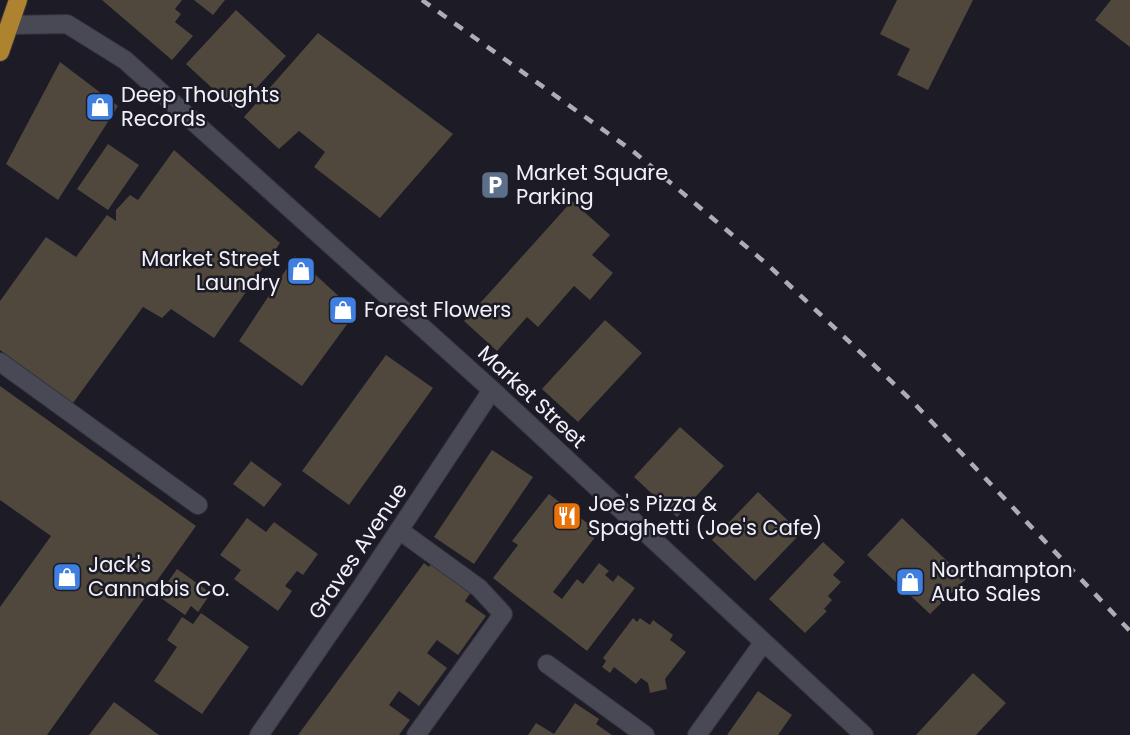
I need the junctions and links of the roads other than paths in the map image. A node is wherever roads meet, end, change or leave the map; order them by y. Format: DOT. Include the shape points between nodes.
graph roads {
  1 [pos="18,0"];
  2 [pos="5,25"];
  3 [pos="0,52"];
  4 [pos="0,362"];
  5 [pos="492,390"];
  6 [pos="198,505"];
  7 [pos="399,530"];
  8 [pos="763,643"];
  9 [pos="547,664"];
  10 [pos="259,735"];
  11 [pos="416,735"];
  12 [pos="645,735"];
  13 [pos="697,735"];
  14 [pos="864,735"];
  1 -- 2 [label="highway"];
  2 -- 3 [label="highway"];
  2 -- 5 [label="street, Market Street" via="67,24 125,60"];
  4 -- 6 [label="street"];
  5 -- 7 [label="street, Graves Avenue"];
  5 -- 8 [label="street, Market Street"];
  7 -- 10 [label="street, Graves Avenue"];
  7 -- 11 [label="street" via="479,588 504,614"];
  8 -- 13 [label="street"];
  8 -- 14 [label="street, Market Street"];
  9 -- 12 [label="street"];
}
